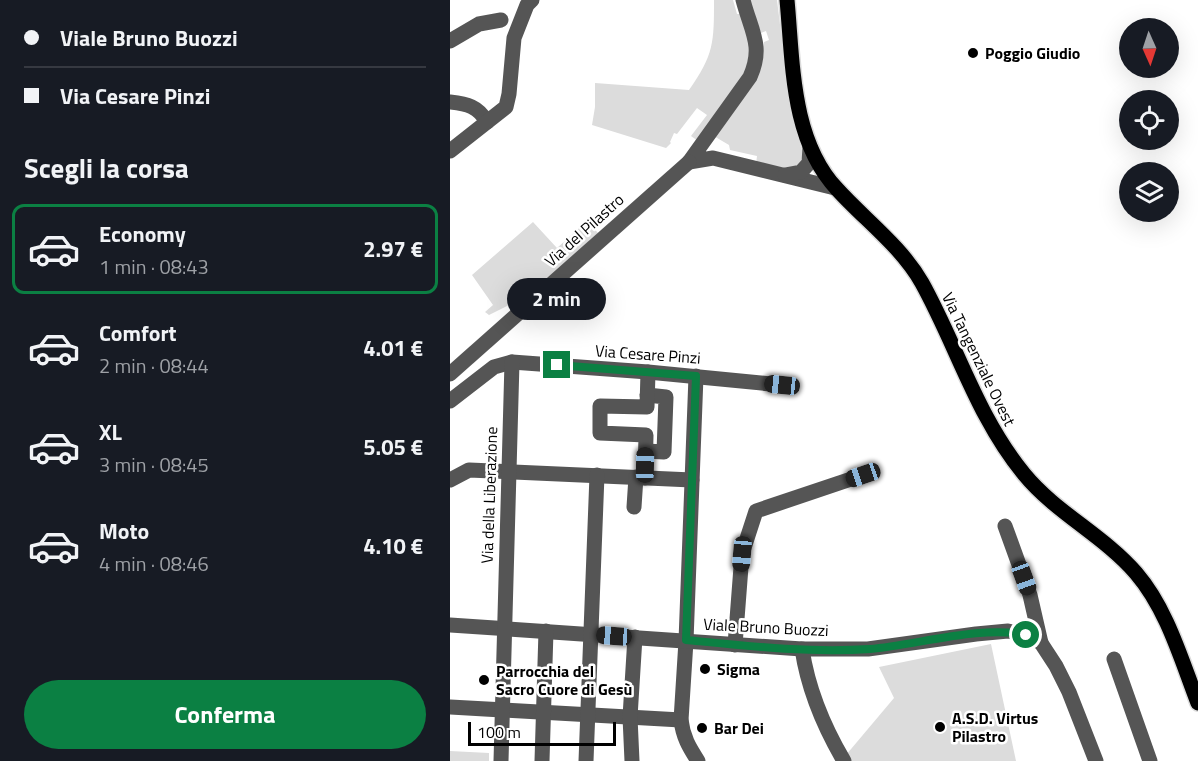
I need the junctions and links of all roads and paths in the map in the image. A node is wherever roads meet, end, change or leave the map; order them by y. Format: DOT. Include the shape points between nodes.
graph roads {
  1 [pos="532,0"];
  2 [pos="743,0"];
  3 [pos="787,0"];
  4 [pos="501,20"];
  5 [pos="450,41"];
  6 [pos="450,102"];
  7 [pos="487,122"];
  8 [pos="810,147"];
  9 [pos="450,151"];
  10 [pos="689,162"];
  11 [pos="785,175"];
  12 [pos="835,188"];
  13 [pos="512,362"];
  14 [pos="648,372"];
  15 [pos="450,374"];
  16 [pos="696,376"];
  17 [pos="782,385"];
  18 [pos="647,395"];
  19 [pos="450,401"];
  20 [pos="646,451"];
  21 [pos="507,471"];
  22 [pos="597,475"];
  23 [pos="863,475"];
  24 [pos="640,478"];
  25 [pos="450,480"];
  26 [pos="692,480"];
  27 [pos="634,507"];
  28 [pos="1005,525"];
  29 [pos="450,625"];
  30 [pos="503,628"];
  31 [pos="546,632"];
  32 [pos="592,634"];
  33 [pos="636,637"];
  34 [pos="686,640"];
  35 [pos="1041,643"];
  36 [pos="735,645"];
  37 [pos="802,649"];
  38 [pos="1114,659"];
  39 [pos="1198,703"];
  40 [pos="450,707"];
  41 [pos="501,710"];
  42 [pos="543,712"];
  43 [pos="589,715"];
  44 [pos="630,717"];
  45 [pos="681,720"];
  46 [pos="504,761"];
  47 [pos="542,761"];
  48 [pos="586,761"];
  49 [pos="632,761"];
  50 [pos="698,761"];
  51 [pos="844,761"];
  52 [pos="1096,761"];
  53 [pos="1150,761"];
  1 -- 7 [label="street" via="514,38 506,107"];
  2 -- 10 [label="street, Via del Pilastro" via="756,40 756,64"];
  3 -- 8 [label="main road, Via Tangenziale Ovest" via="799,111"];
  4 -- 5 [label="street" via="479,24"];
  6 -- 7 [label="street" via="481,112"];
  7 -- 9 [label="street"];
  8 -- 11 [label="street" via="810,163 801,172"];
  8 -- 12 [label="main road, Via Tangenziale Ovest"];
  10 -- 11 [label="street" via="713,158"];
  10 -- 15 [label="street, Via del Pilastro"];
  11 -- 12 [label="street"];
  12 -- 39 [label="main road, Via Tangenziale Ovest" via="896,249 921,282 1008,455 1037,490 1136,572 1170,629"];
  13 -- 14 [label="street, Via Cesare Pinzi"];
  13 -- 19 [label="street" via="494,368"];
  13 -- 21 [label="street, Via della Liberazione"];
  14 -- 16 [label="street, Via Cesare Pinzi"];
  14 -- 18 [label="street"];
  16 -- 17 [label="street, Via Cesare Pinzi"];
  16 -- 26 [label="street"];
  18 -- 20 [label="street" via="666,397 666,408 664,452"];
  18 -- 20 [label="street" via="647,407 600,406 600,433 646,435"];
  20 -- 24 [label="street"];
  21 -- 22 [label="street"];
  21 -- 25 [label="street" via="469,470"];
  21 -- 30 [label="street, Via della Liberazione"];
  22 -- 24 [label="street"];
  22 -- 32 [label="street"];
  23 -- 36 [label="street" via="756,511 742,554"];
  24 -- 26 [label="street"];
  24 -- 27 [label="street"];
  26 -- 34 [label="street"];
  28 -- 35 [label="street" via="1030,595"];
  29 -- 30 [label="street, Viale Bruno Buozzi"];
  30 -- 31 [label="street, Viale Bruno Buozzi"];
  30 -- 41 [label="street, Via della Liberazione"];
  31 -- 32 [label="street, Viale Bruno Buozzi"];
  31 -- 42 [label="street"];
  32 -- 33 [label="street, Viale Bruno Buozzi"];
  32 -- 43 [label="street"];
  33 -- 34 [label="street, Viale Bruno Buozzi"];
  33 -- 44 [label="street"];
  34 -- 36 [label="street, Viale Bruno Buozzi"];
  34 -- 45 [label="street"];
  35 -- 37 [label="street, Viale Bruno Buozzi" via="1026,635 999,632 868,649"];
  35 -- 52 [label="street" via="1069,692"];
  36 -- 37 [label="street, Viale Bruno Buozzi"];
  37 -- 51 [label="street" via="825,729"];
  38 -- 53 [label="street"];
  40 -- 41 [label="street"];
  41 -- 42 [label="street"];
  41 -- 46 [label="street, Via della Liberazione"];
  42 -- 43 [label="street"];
  42 -- 47 [label="street"];
  43 -- 44 [label="street"];
  43 -- 48 [label="street"];
  44 -- 45 [label="street"];
  44 -- 49 [label="street"];
  45 -- 50 [label="street" via="687,746"];
}
